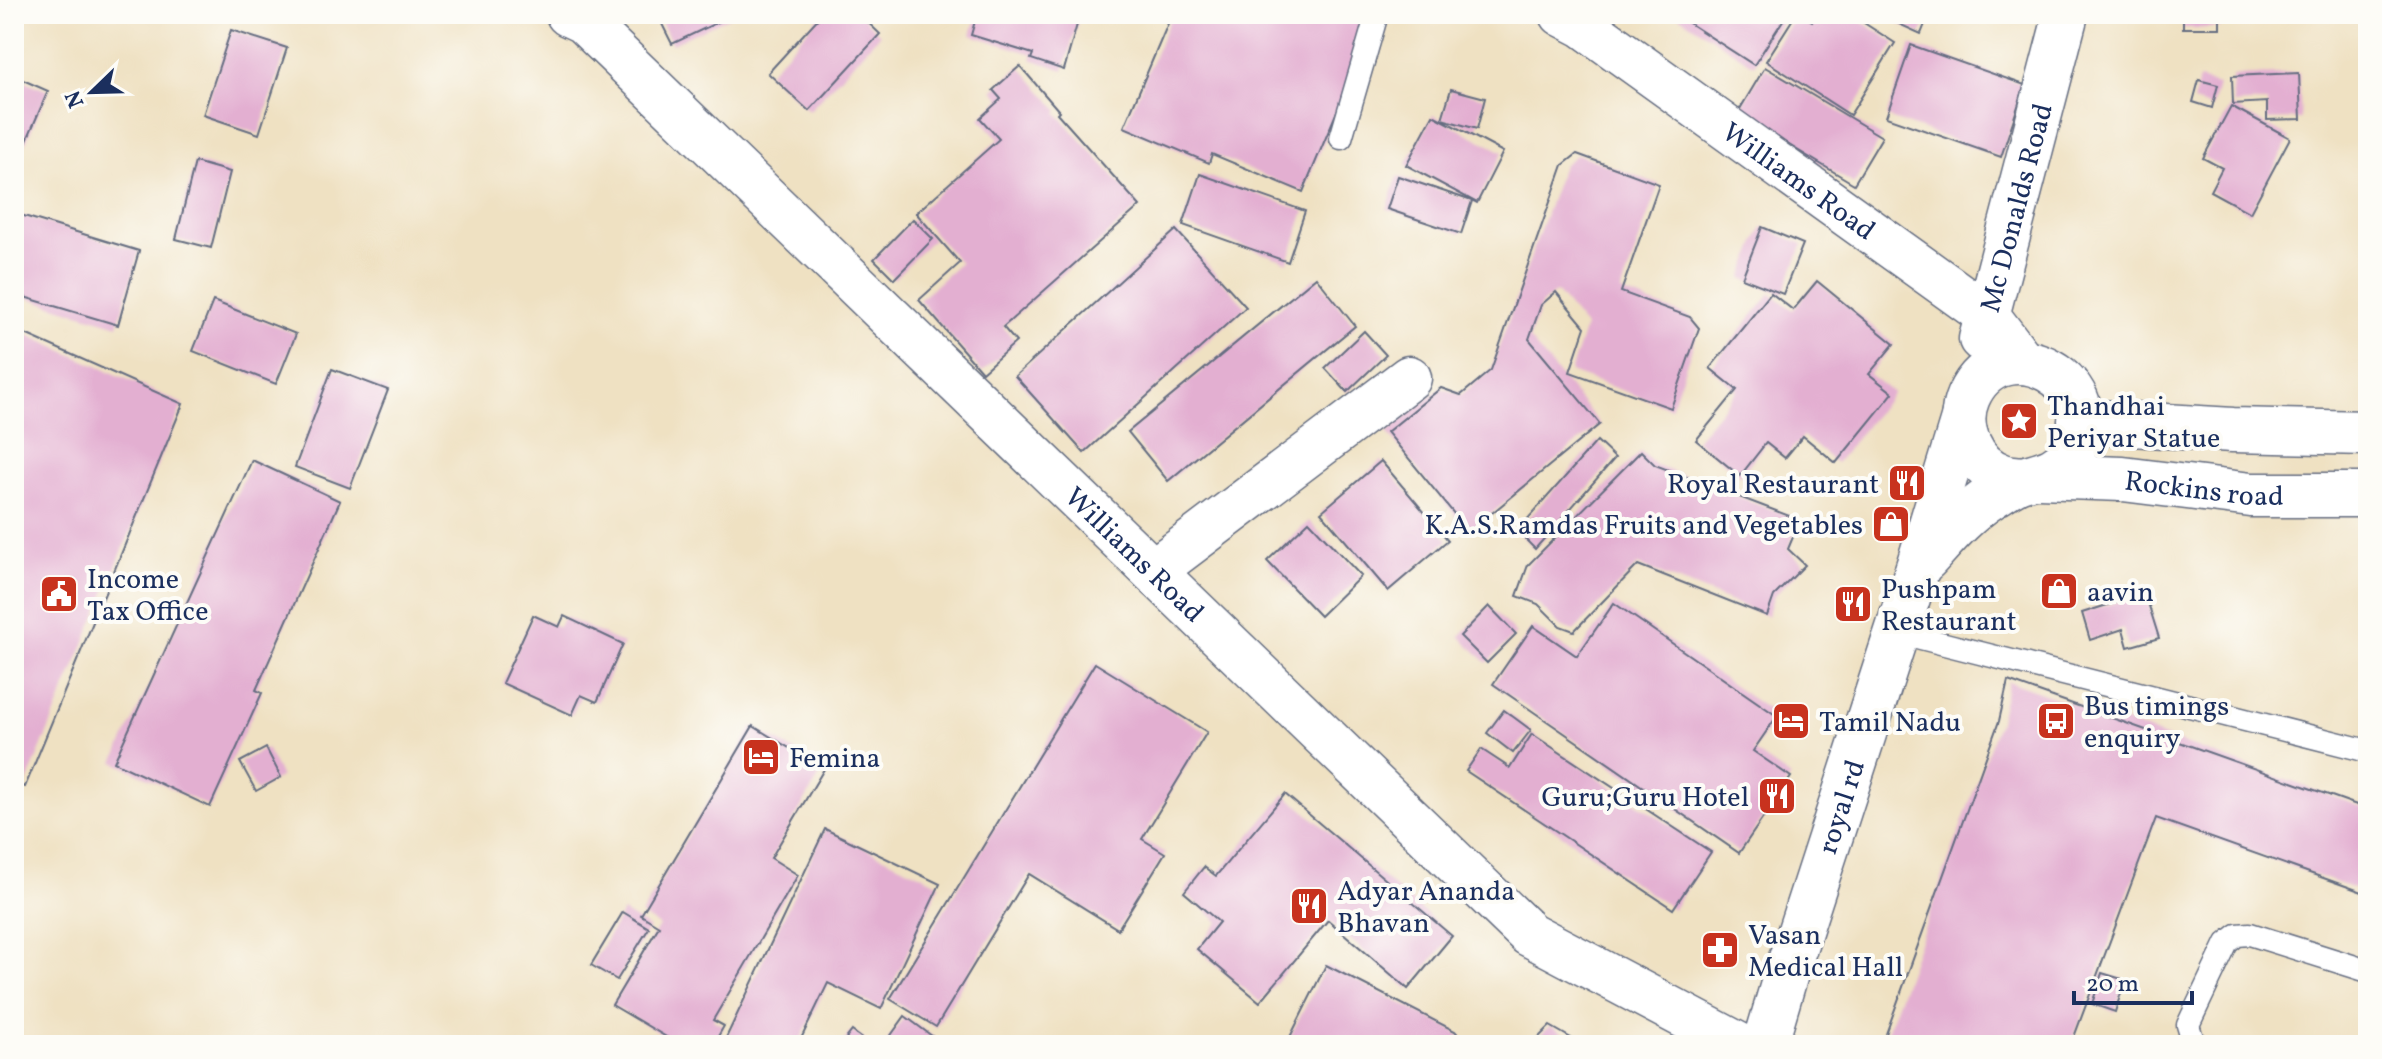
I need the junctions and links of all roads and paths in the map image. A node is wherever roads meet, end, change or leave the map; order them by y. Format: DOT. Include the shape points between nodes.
graph roads {
  1 [pos="568,14"];
  2 [pos="1377,14"];
  3 [pos="1562,14"];
  4 [pos="2066,14"];
  5 [pos="1341,138"];
  6 [pos="1987,315"];
  7 [pos="2023,362"];
  8 [pos="1409,378"];
  9 [pos="1965,409"];
  10 [pos="2080,421"];
  11 [pos="2368,433"];
  12 [pos="2030,478"];
  13 [pos="2368,495"];
  14 [pos="1918,567"];
  15 [pos="1153,571"];
  16 [pos="1897,632"];
  17 [pos="2368,751"];
  18 [pos="2368,971"];
  19 [pos="1739,1045"];
  20 [pos="1765,1045"];
  21 [pos="2198,1045"];
  1 -- 15 [label="street, Williams Road" via="583,21"];
  2 -- 5 [label="lane"];
  3 -- 6 [label="street, Williams Road"];
  4 -- 6 [label="street, Mc Donalds Road"];
  6 -- 7 [label="street, Williams Road"];
  6 -- 9 [label="street, Mc Donalds Road"];
  7 -- 9 [label="street" via="1988,372 1975,383"];
  7 -- 10 [label="street" via="2049,369 2070,387"];
  8 -- 15 [label="street"];
  9 -- 12 [label="street" via="1965,437 1973,454 2003,476"];
  9 -- 14 [label="street, Mc Donalds Road"];
  10 -- 11 [label="street, Rockins road"];
  10 -- 12 [label="street" via="2069,456 2056,468"];
  12 -- 13 [label="street, Rockins road" via="2123,479 2251,495"];
  12 -- 14 [label="street" via="1966,516"];
  14 -- 16 [label="street, royal rd"];
  15 -- 19 [label="street, Williams Road" via="1529,934"];
  16 -- 17 [label="lane"];
  16 -- 20 [label="street, royal rd"];
  18 -- 21 [label="lane" via="2250,934 2237,935 2227,943 2188,1025"];
}
